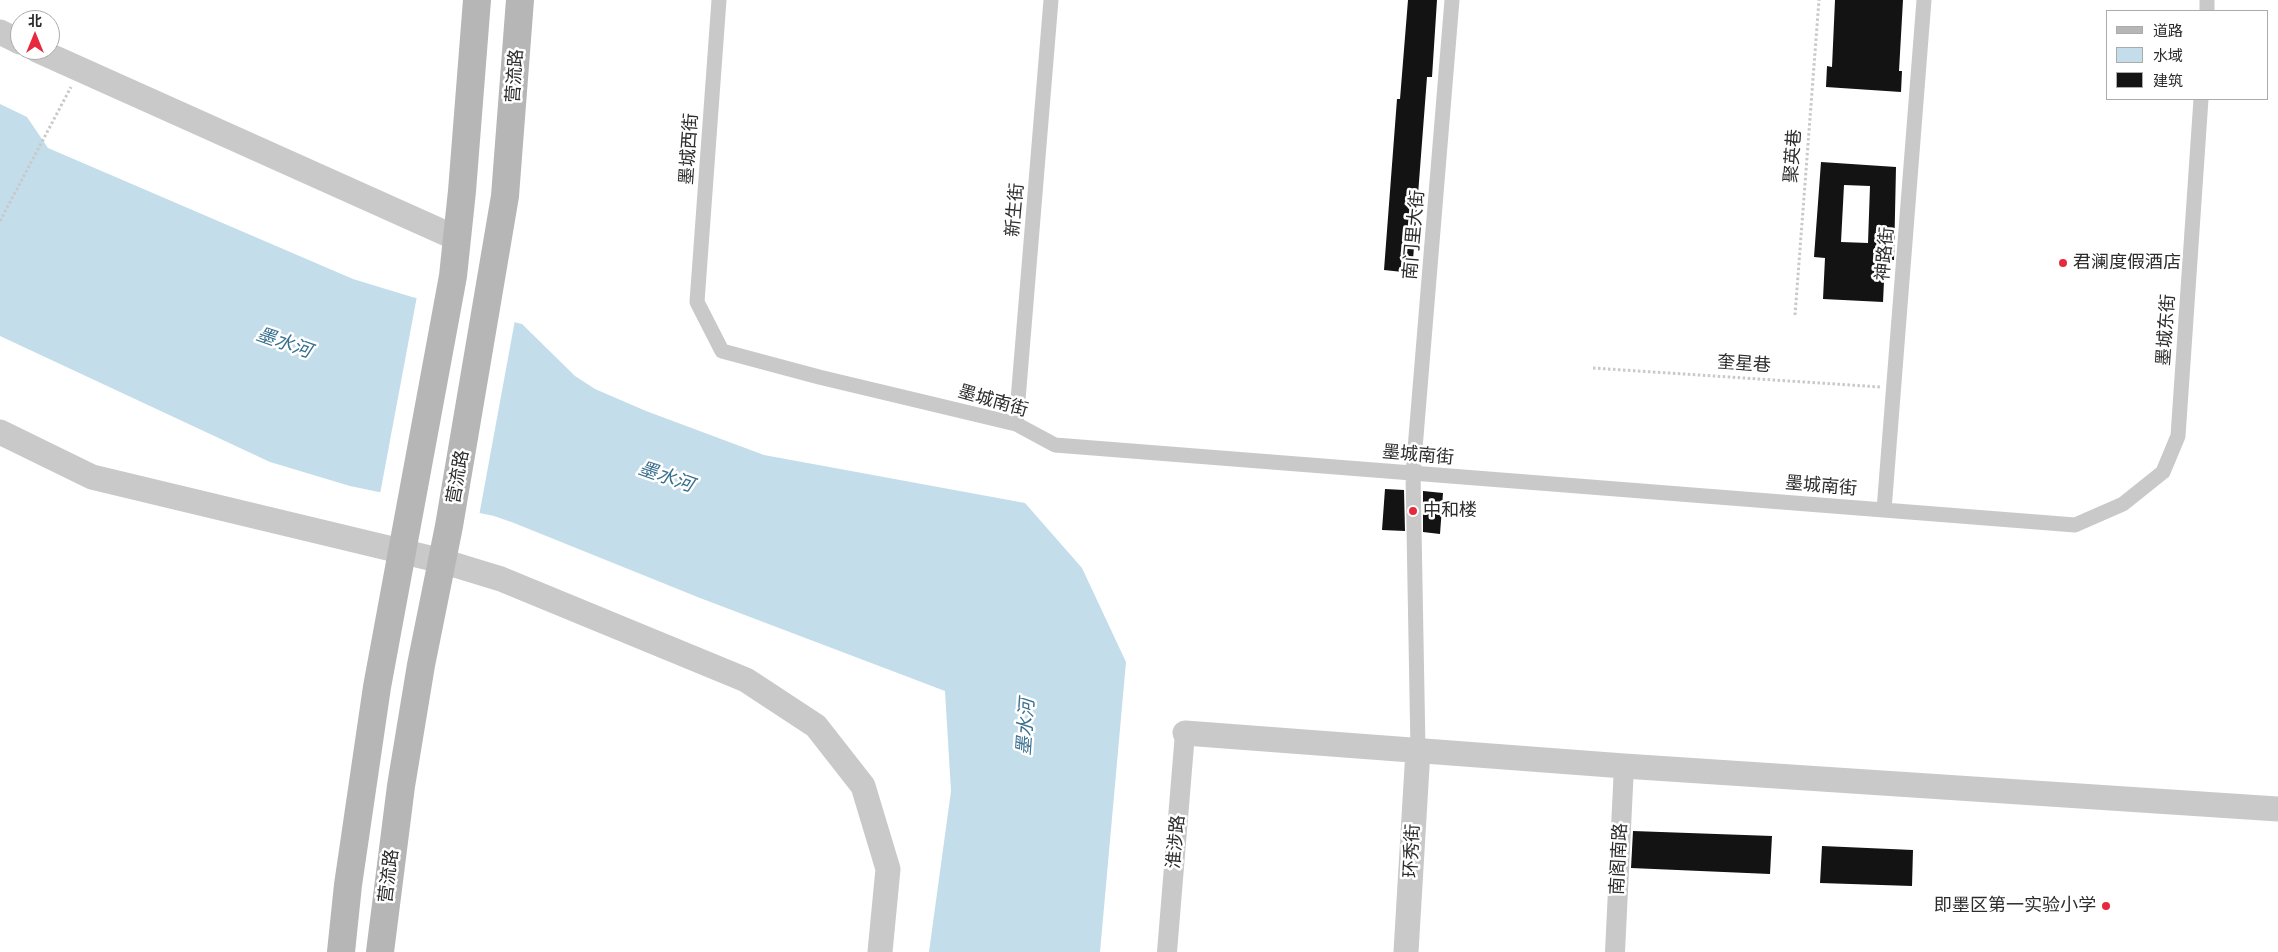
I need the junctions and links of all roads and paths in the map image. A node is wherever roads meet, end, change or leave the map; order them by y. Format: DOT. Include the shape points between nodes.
graph roads {
  1 [pos="477,0"];
  2 [pos="520,0"];
  3 [pos="719,0"];
  4 [pos="1051,0"];
  5 [pos="1452,0"];
  6 [pos="1819,0"];
  7 [pos="1924,0"];
  8 [pos="58,60"];
  9 [pos="80,70"];
  10 [pos="2201,100"];
  11 [pos="0,221"];
  12 [pos="456,238"];
  13 [pos="697,302"];
  14 [pos="1795,315"];
  15 [pos="1593,368"];
  16 [pos="1893,388"];
  17 [pos="1016,424"];
  18 [pos="0,432"];
  19 [pos="2163,472"];
  20 [pos="1413,473"];
  21 [pos="1884,510"];
  22 [pos="402,553"];
  23 [pos="442,561"];
  24 [pos="1185,733"];
  25 [pos="1418,750"];
  26 [pos="1624,766"];
  27 [pos="2278,809"];
  28 [pos="341,952"];
  29 [pos="380,952"];
  30 [pos="880,952"];
  31 [pos="1167,952"];
  32 [pos="1406,952"];
  33 [pos="1615,952"];
  1 -- 12 [label="main road"];
  2 -- 23 [label="main road, 营流路" via="505,196"];
  3 -- 13 [label="street, 墨城西街"];
  4 -- 17 [label="street, 新生街"];
  5 -- 20 [label="street, 南门里大街"];
  6 -- 14 [label="path, 聚英巷"];
  7 -- 16 [label="street, 神路街"];
  8 -- 9 [label="street"];
  9 -- 11 [label="path"];
  9 -- 12 [label="street"];
  10 -- 19 [label="street, 墨城东街" via="2178,436"];
  12 -- 22 [label="main road" via="453,276"];
  13 -- 17 [label="street, 墨城南街" via="722,351"];
  15 -- 16 [label="path, 奎星巷"];
  16 -- 21 [label="street, 神路街"];
  17 -- 20 [label="street, 墨城南街" via="1055,445"];
  18 -- 22 [label="street" via="92,477"];
  19 -- 21 [label="street, 墨城南街" via="2123,504 2075,525"];
  20 -- 21 [label="street, 墨城南街"];
  20 -- 25 [label="street, 南门里大街"];
  22 -- 23 [label="street"];
  22 -- 28 [label="main road" via="377,687"];
  23 -- 29 [label="main road, 营流路" via="400,786"];
  23 -- 30 [label="street" via="501,580 746,680 816,726 863,786 888,869"];
  24 -- 25 [label="street"];
  24 -- 31 [label="street, 淮涉路"];
  25 -- 26 [label="street"];
  25 -- 32 [label="street, 环秀街"];
  26 -- 27 [label="street"];
  26 -- 33 [label="street, 南阁南路"];
}
